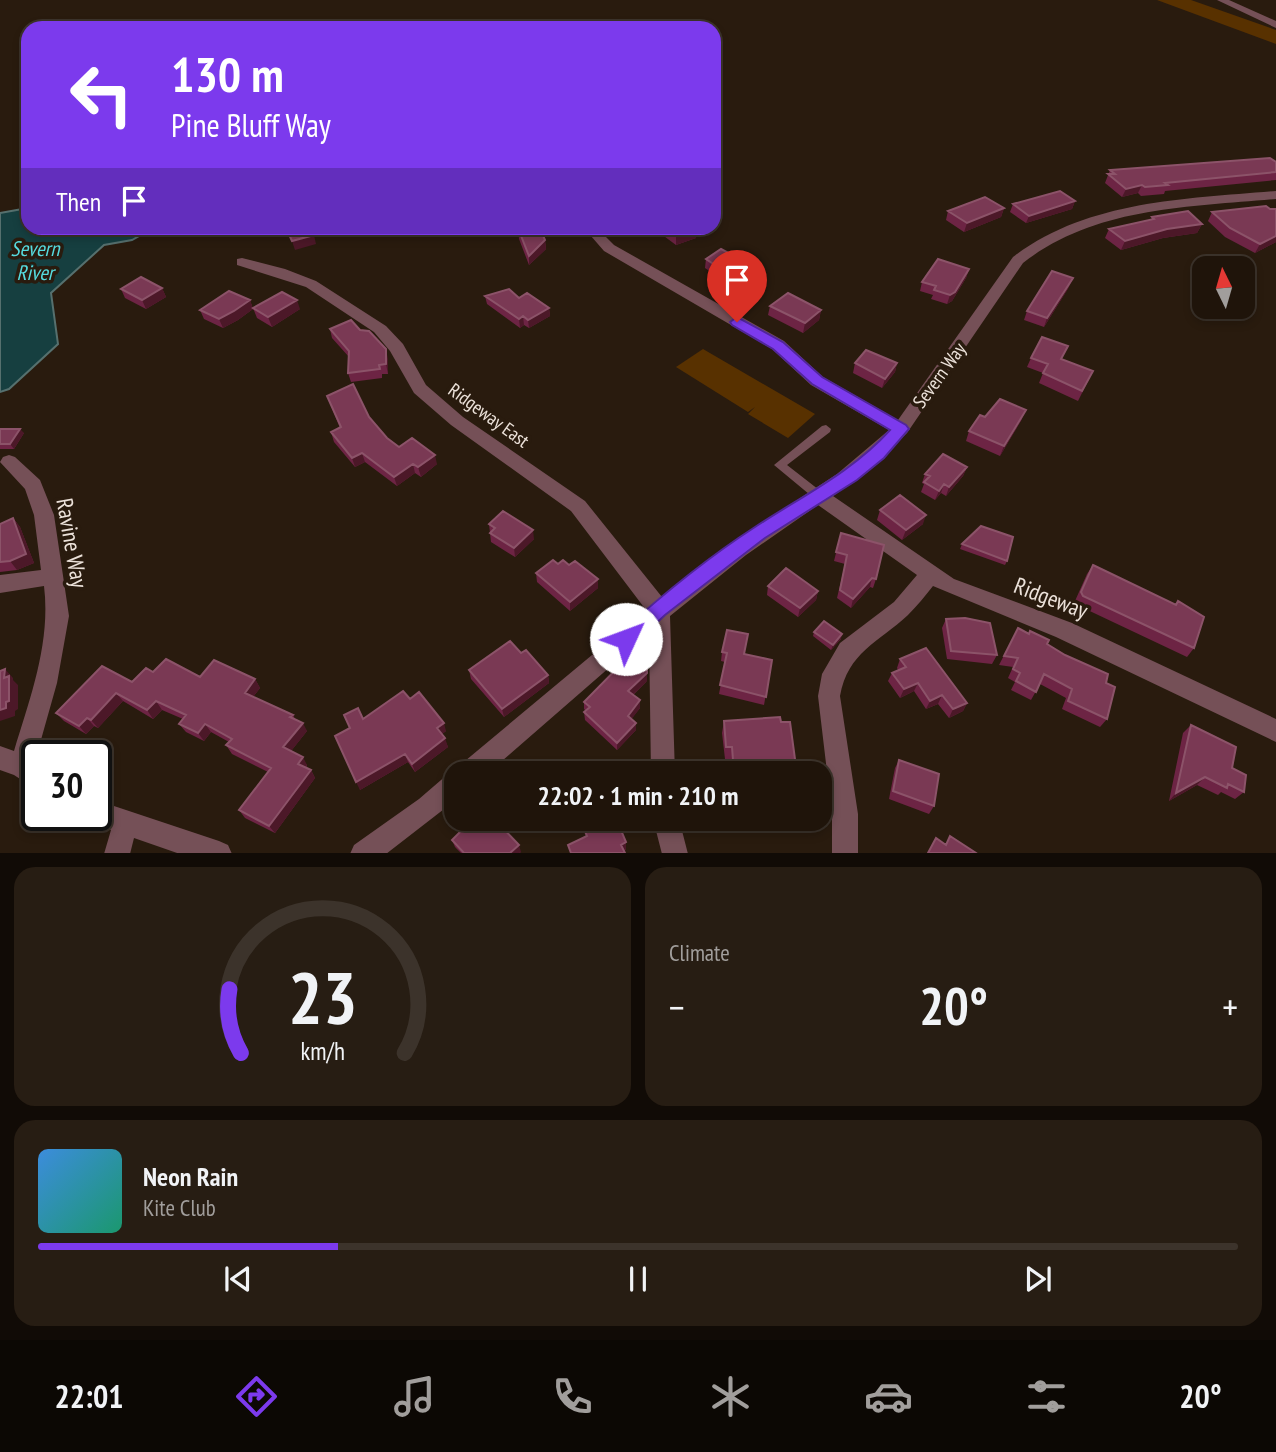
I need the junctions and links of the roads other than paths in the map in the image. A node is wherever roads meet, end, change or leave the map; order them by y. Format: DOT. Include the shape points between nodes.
graph roads {
  1 [pos="1223,0"];
  2 [pos="1276,25"];
  3 [pos="1276,195"];
  4 [pos="597,235"];
  5 [pos="242,262"];
  6 [pos="825,429"];
  7 [pos="901,429"];
  8 [pos="9,462"];
  9 [pos="819,496"];
  10 [pos="930,575"];
  11 [pos="51,577"];
  12 [pos="0,583"];
  13 [pos="659,610"];
  14 [pos="1276,731"];
  15 [pos="483,761"];
  16 [pos="663,761"];
  17 [pos="20,767"];
  18 [pos="444,794"];
  19 [pos="112,817"];
  20 [pos="126,822"];
  21 [pos="669,831"];
  22 [pos="117,853"];
  23 [pos="219,853"];
  24 [pos="363,853"];
  25 [pos="675,853"];
  26 [pos="845,853"];
  1 -- 2 [label="street"];
  3 -- 7 [label="street, Severn Way" via="1108,217 1066,228 1033,245"];
  4 -- 7 [label="street" via="609,248 778,345 817,381"];
  5 -- 13 [label="street, Ridgeway East" via="311,284 380,329 397,348 420,389 457,421 578,506"];
  6 -- 9 [label="lane" via="779,466"];
  7 -- 9 [label="street, Severn Way" via="878,454"];
  8 -- 11 [label="street, Ravine Way" via="37,495 44,515"];
  9 -- 10 [label="street, Ridgeway"];
  9 -- 13 [label="street, Severn Way" via="759,533"];
  10 -- 14 [label="street, Ridgeway" via="971,596 1087,640"];
  10 -- 26 [label="street" via="901,608 848,650 833,674 829,696 845,814"];
  11 -- 12 [label="street"];
  11 -- 17 [label="street, Ravine Way" via="58,616 46,683"];
  13 -- 15 [label="street, Severn Way"];
  13 -- 16 [label="street"];
  18 -- 24 [label="street"];
  19 -- 20 [label="street"];
  20 -- 22 [label="street"];
  20 -- 23 [label="street"];
  21 -- 25 [label="street"];
}
